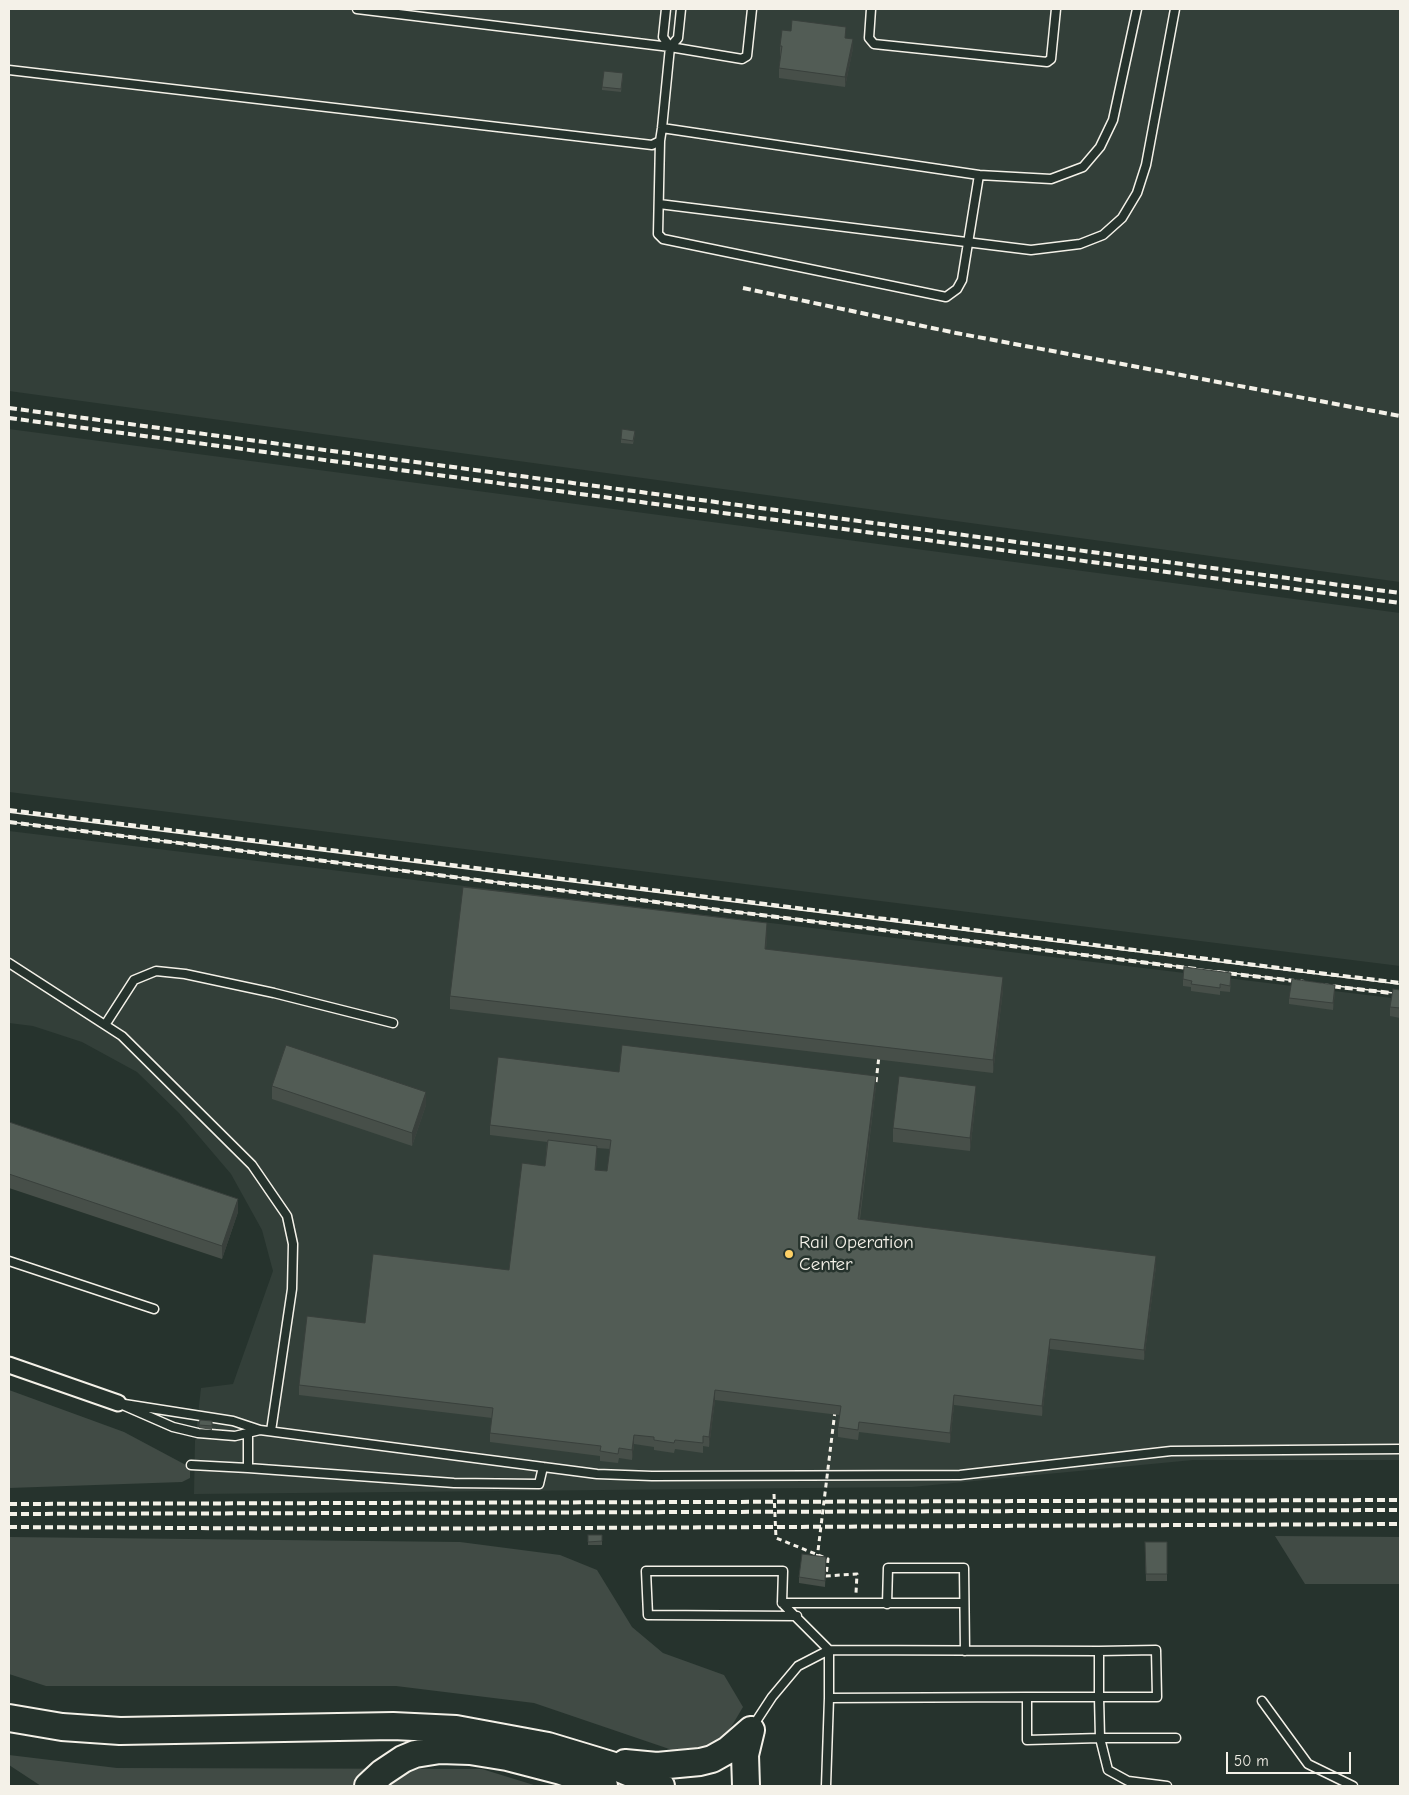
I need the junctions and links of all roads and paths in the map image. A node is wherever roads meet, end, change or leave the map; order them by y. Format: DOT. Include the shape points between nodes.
graph roads {
  1 [pos="357,9"];
  2 [pos="666,9"];
  3 [pos="681,9"];
  4 [pos="752,9"];
  5 [pos="871,9"];
  6 [pos="1056,9"];
  7 [pos="1137,9"];
  8 [pos="1175,9"];
  9 [pos="670,47"];
  10 [pos="9,70"];
  11 [pos="662,128"];
  12 [pos="660,141"];
  13 [pos="979,175"];
  14 [pos="659,204"];
  15 [pos="968,242"];
  16 [pos="9,817"];
  17 [pos="9,963"];
  18 [pos="1400,989"];
  19 [pos="394,1023"];
  20 [pos="105,1025"];
  21 [pos="880,1048"];
  22 [pos="875,1088"];
  23 [pos="9,1261"];
  24 [pos="154,1309"];
  25 [pos="9,1365"];
  26 [pos="118,1403"];
  27 [pos="836,1405"];
  28 [pos="260,1430"];
  29 [pos="271,1431"];
  30 [pos="248,1434"];
  31 [pos="1400,1449"];
  32 [pos="191,1465"];
  33 [pos="543,1467"];
  34 [pos="248,1468"];
  35 [pos="774,1494"];
  36 [pos="816,1563"];
  37 [pos="782,1603"];
  38 [pos="964,1603"];
  39 [pos="856,1604"];
  40 [pos="887,1604"];
  41 [pos="797,1616"];
  42 [pos="829,1650"];
  43 [pos="1099,1650"];
  44 [pos="965,1651"];
  45 [pos="1028,1697"];
  46 [pos="1099,1697"];
  47 [pos="829,1698"];
  48 [pos="1262,1701"];
  49 [pos="9,1718"];
  50 [pos="751,1730"];
  51 [pos="1100,1738"];
  52 [pos="1176,1738"];
  53 [pos="581,1755"];
  54 [pos="368,1786"];
  55 [pos="604,1786"];
  56 [pos="661,1786"];
  57 [pos="746,1786"];
  58 [pos="826,1786"];
  59 [pos="1167,1786"];
  60 [pos="1353,1786"];
  1 -- 9 [label="lane"];
  2 -- 9 [label="lane" via="664,37"];
  3 -- 9 [label="lane" via="678,38"];
  4 -- 9 [label="lane" via="747,56 742,59"];
  5 -- 6 [label="lane" via="869,38 874,44 1047,62 1051,59"];
  7 -- 13 [label="lane" via="1114,120 1100,147 1083,167 1051,179"];
  8 -- 15 [label="lane" via="1146,165 1137,193 1122,218 1103,235 1055,249 1031,250"];
  9 -- 11 [label="lane"];
  10 -- 12 [label="lane" via="652,145"];
  11 -- 12 [label="lane"];
  11 -- 13 [label="lane"];
  12 -- 14 [label="lane"];
  13 -- 15 [label="lane"];
  14 -- 15 [label="lane"];
  14 -- 15 [label="lane" via="658,234 663,239 946,297 957,289 962,280"];
  16 -- 18 [label="lane"];
  17 -- 20 [label="lane"];
  19 -- 20 [label="lane" via="274,993 156,971 134,980"];
  20 -- 29 [label="lane" via="122,1036 252,1165 286,1216 293,1244 292,1290"];
  21 -- 22 [label="path, bridge"];
  23 -- 24 [label="lane"];
  25 -- 26 [label="street"];
  26 -- 28 [label="lane" via="233,1421"];
  26 -- 30 [label="lane" via="173,1427 198,1433"];
  27 -- 36 [label="path, bridge"];
  28 -- 29 [label="lane"];
  28 -- 30 [label="lane"];
  29 -- 33 [label="lane"];
  30 -- 34 [label="lane"];
  31 -- 33 [label="lane" via="1171,1451 960,1475 628,1476"];
  32 -- 34 [label="lane"];
  33 -- 34 [label="lane" via="539,1484 454,1483"];
  35 -- 39 [label="path" via="776,1538 828,1558 826,1576 857,1574"];
  37 -- 39 [label="lane"];
  37 -- 41 [label="lane"];
  37 -- 41 [label="lane" via="783,1572 646,1571 648,1615"];
  38 -- 40 [label="lane"];
  38 -- 40 [label="lane" via="964,1568 888,1568"];
  38 -- 44 [label="lane"];
  39 -- 40 [label="lane"];
  41 -- 42 [label="lane"];
  42 -- 44 [label="lane"];
  42 -- 47 [label="lane"];
  42 -- 50 [label="lane" via="798,1666 772,1697"];
  43 -- 44 [label="lane"];
  43 -- 46 [label="lane"];
  43 -- 46 [label="lane" via="1156,1650 1157,1697"];
  45 -- 46 [label="lane"];
  45 -- 47 [label="lane"];
  45 -- 51 [label="lane" via="1027,1740"];
  46 -- 51 [label="lane"];
  47 -- 58 [label="lane"];
  48 -- 60 [label="lane" via="1308,1764"];
  49 -- 53 [label="highway" via="90,1730 425,1727 514,1738"];
  50 -- 53 [label="highway" via="720,1755 688,1764 642,1765"];
  50 -- 57 [label="highway" via="744,1761"];
  51 -- 52 [label="lane"];
  51 -- 59 [label="lane" via="1108,1770 1128,1781"];
  53 -- 56 [label="highway"];
  54 -- 55 [label="highway" via="403,1759 440,1750 470,1751 515,1759"];
}
